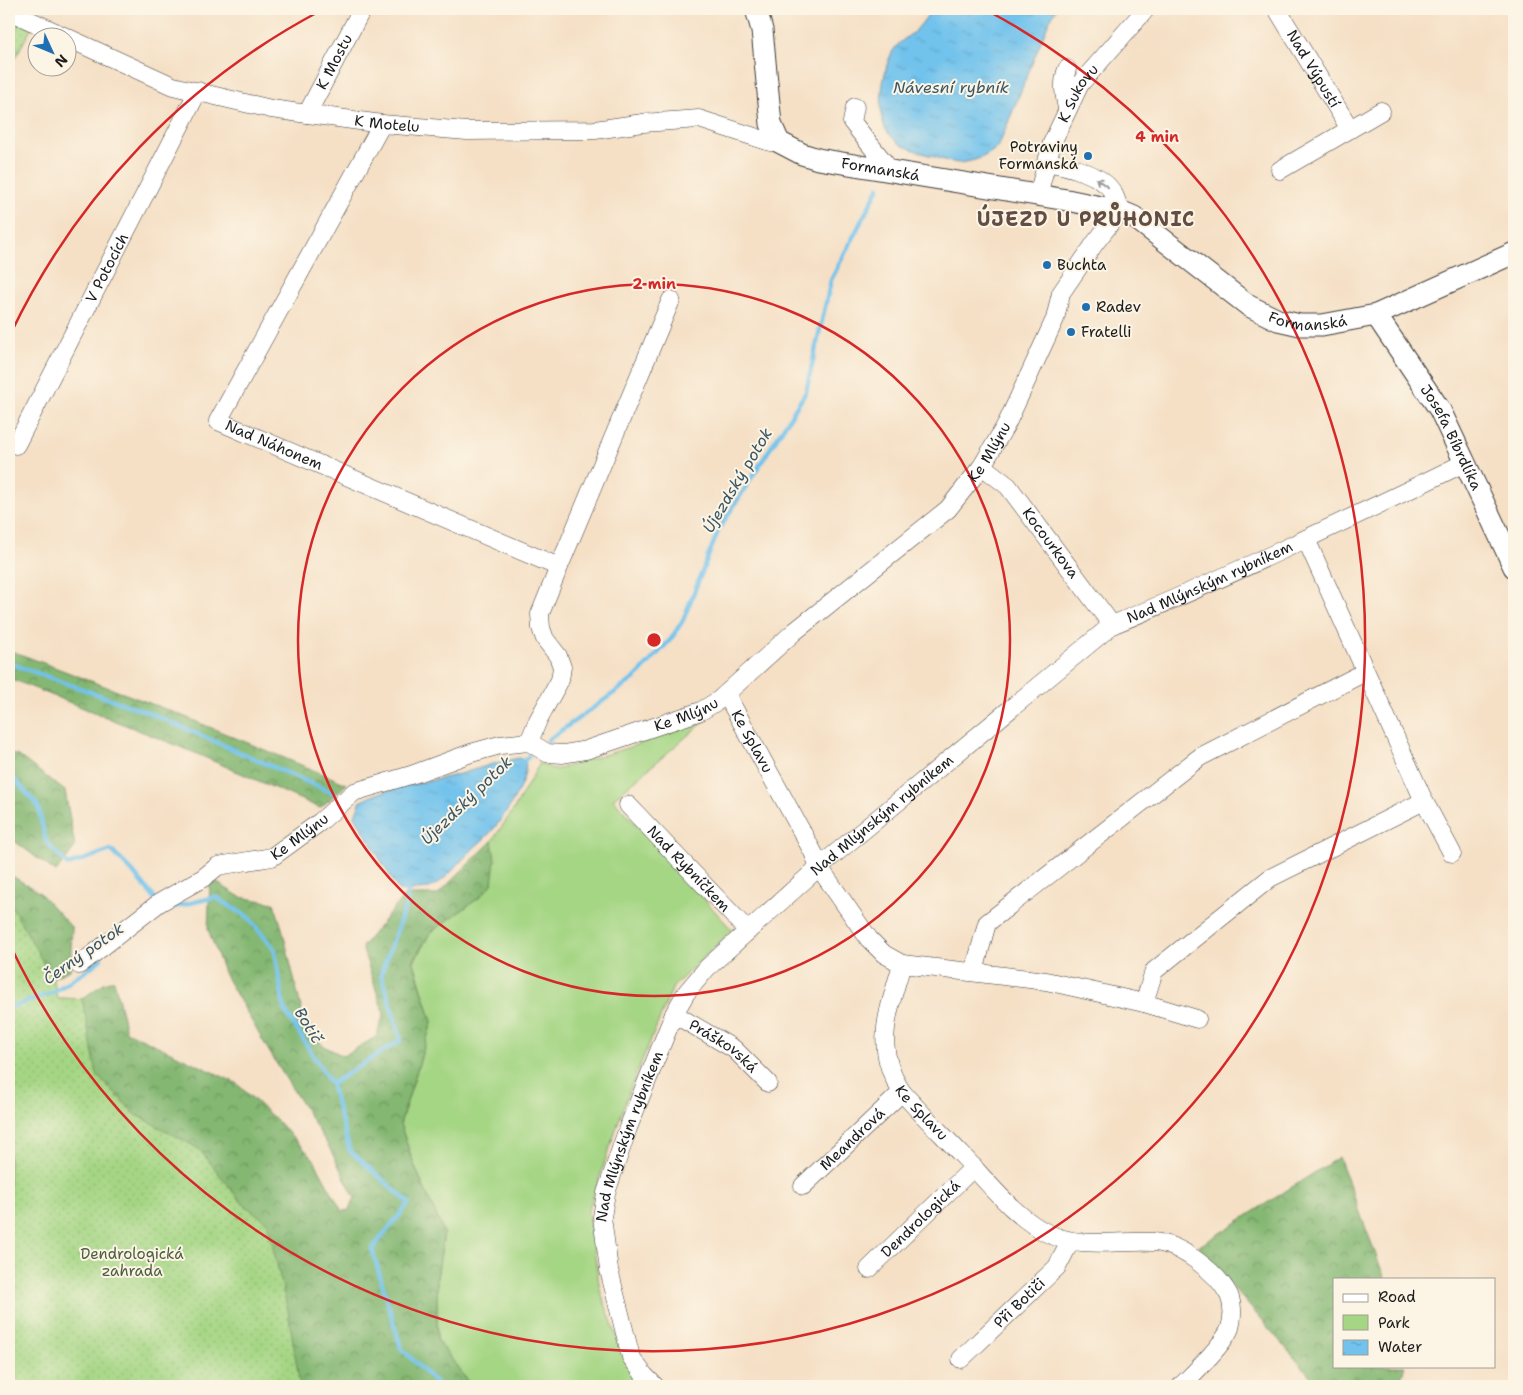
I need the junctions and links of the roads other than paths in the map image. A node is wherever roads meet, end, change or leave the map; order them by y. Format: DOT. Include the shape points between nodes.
graph roads {
  1 [pos="362,9"];
  2 [pos="756,9"];
  3 [pos="1146,9"];
  4 [pos="1277,9"];
  5 [pos="9,11"];
  6 [pos="1067,69"];
  7 [pos="198,91"];
  8 [pos="855,107"];
  9 [pos="1067,108"];
  10 [pos="1381,111"];
  11 [pos="307,114"];
  12 [pos="382,124"];
  13 [pos="1350,129"];
  14 [pos="779,142"];
  15 [pos="1046,162"];
  16 [pos="1280,170"];
  17 [pos="891,171"];
  18 [pos="1038,195"];
  19 [pos="1120,211"];
  20 [pos="1514,253"];
  21 [pos="671,300"];
  22 [pos="1376,315"];
  23 [pos="16,445"];
  24 [pos="1466,462"];
  25 [pos="982,466"];
  26 [pos="1306,539"];
  27 [pos="558,567"];
  28 [pos="1514,567"];
  29 [pos="1112,625"];
  30 [pos="1365,672"];
  31 [pos="726,694"];
  32 [pos="529,742"];
  33 [pos="1424,802"];
  34 [pos="628,805"];
  35 [pos="1452,853"];
  36 [pos="819,867"];
  37 [pos="748,931"];
  38 [pos="902,964"];
  39 [pos="79,965"];
  40 [pos="974,972"];
  41 [pos="1144,1003"];
  42 [pos="674,1014"];
  43 [pos="1197,1019"];
  44 [pos="768,1083"];
  45 [pos="902,1092"];
  46 [pos="974,1167"];
  47 [pos="802,1186"];
  48 [pos="1070,1242"];
  49 [pos="869,1269"];
  50 [pos="961,1359"];
  51 [pos="655,1386"];
  52 [pos="1181,1386"];
  1 -- 11 [label="street, K Mostu"];
  2 -- 14 [label="street" via="762,30 771,124"];
  3 -- 9 [label="street, K Sukovu" via="1080,84"];
  4 -- 13 [label="street, Nad Výpustí"];
  5 -- 7 [label="street, K Motelu" via="173,86"];
  6 -- 9 [label="street" via="1064,94"];
  7 -- 11 [label="street, K Motelu" via="271,109"];
  7 -- 23 [label="street, V Potocích"];
  8 -- 17 [label="street" via="852,122"];
  9 -- 15 [label="street, K Sukovu"];
  10 -- 13 [label="street"];
  11 -- 12 [label="street, K Motelu"];
  12 -- 14 [label="street, K Motelu" via="467,131 595,130 699,119"];
  12 -- 27 [label="street, Nad Náhonem" via="218,421"];
  13 -- 16 [label="street"];
  14 -- 17 [label="street, Formanská" via="818,159"];
  15 -- 18 [label="street, K Sukovu"];
  19 -- 15 [label="street, one-way" via="1113,192 1103,182 1071,166"];
  17 -- 18 [label="street, Formanská"];
  18 -- 19 [label="street, Formanská"];
  19 -- 22 [label="street, Formanská" via="1134,217 1249,306 1278,320 1300,325 1322,324"];
  19 -- 25 [label="street, Ke Mlýnu" via="1061,293 1055,319 1007,423"];
  20 -- 22 [label="street, Formanská"];
  21 -- 27 [label="street"];
  22 -- 24 [label="street, Josefa Bíbrdlíka" via="1440,410"];
  24 -- 26 [label="street, Nad Mlýnským rybníkem"];
  24 -- 28 [label="street, Josefa Bíbrdlíka"];
  25 -- 29 [label="street, Kocourkova" via="1008,486"];
  25 -- 31 [label="street, Ke Mlýnu" via="948,509 794,632"];
  26 -- 29 [label="street, Nad Mlýnským rybníkem"];
  26 -- 30 [label="street"];
  27 -- 32 [label="street" via="540,620 545,639 562,667 560,680"];
  29 -- 36 [label="street, Nad Mlýnským rybníkem"];
  30 -- 33 [label="street"];
  30 -- 40 [label="street" via="1200,757 987,923"];
  31 -- 32 [label="street, Ke Mlýnu" via="701,711 586,750 547,753"];
  31 -- 36 [label="street, Ke Splavu"];
  32 -- 39 [label="street, Ke Mlýnu" via="500,745 354,792 320,822 272,856 218,866 158,903"];
  33 -- 35 [label="street"];
  33 -- 41 [label="street" via="1270,878 1154,972"];
  34 -- 37 [label="street, Nad Rybníčkem"];
  36 -- 37 [label="street, Nad Mlýnským rybníkem"];
  36 -- 38 [label="street, Ke Splavu" via="869,939 884,954"];
  37 -- 42 [label="street, Nad Mlýnským rybníkem" via="707,968"];
  38 -- 40 [label="street"];
  38 -- 45 [label="street, Ke Splavu" via="885,1029 885,1053 893,1078"];
  40 -- 41 [label="street" via="1046,981"];
  41 -- 43 [label="street"];
  42 -- 44 [label="street, Práškovská" via="734,1049"];
  42 -- 51 [label="street, Nad Mlýnským rybníkem" via="628,1128 606,1193 602,1217 608,1270 631,1357"];
  45 -- 46 [label="street, Ke Splavu"];
  45 -- 47 [label="street, Meandrová"];
  46 -- 48 [label="street, Ke Splavu" via="1023,1218 1048,1234"];
  46 -- 49 [label="street, Dendrologická"];
  48 -- 50 [label="street, Při Botiči" via="1057,1267"];
  48 -- 52 [label="street, Ke Splavu" via="1156,1242 1178,1248 1197,1260 1229,1295 1233,1312 1230,1330"];
}
